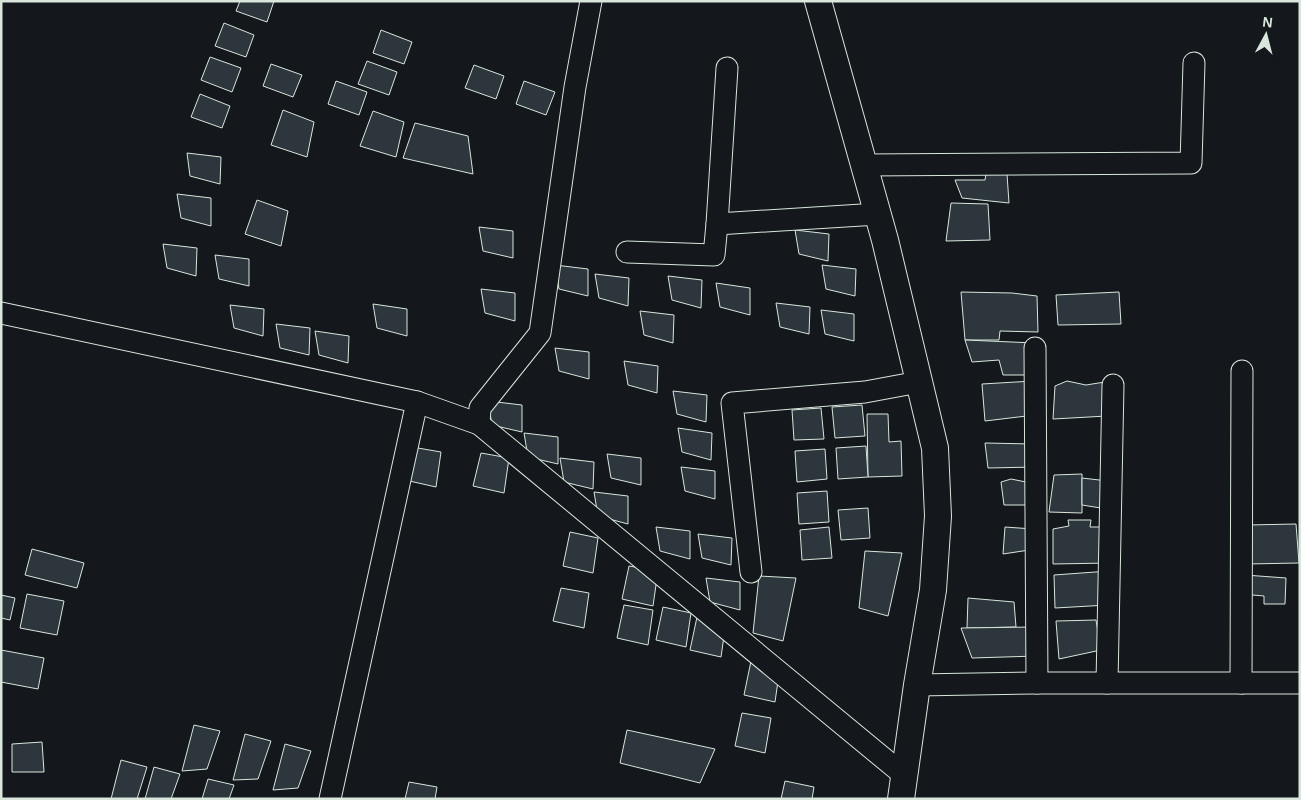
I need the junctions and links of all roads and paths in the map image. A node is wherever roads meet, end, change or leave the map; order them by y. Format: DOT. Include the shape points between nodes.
graph roads {
  1 [pos="591,1"];
  2 [pos="818,1"];
  3 [pos="1194,63"];
  4 [pos="727,68"];
  5 [pos="864,164"];
  6 [pos="878,214"];
  7 [pos="717,224"];
  8 [pos="628,252"];
  9 [pos="1,314"];
  10 [pos="1035,348"];
  11 [pos="1242,371"];
  12 [pos="919,382"];
  13 [pos="1113,385"];
  14 [pos="417,402"];
  15 [pos="479,424"];
  16 [pos="751,572"];
  17 [pos="1037,683"];
  18 [pos="1107,683"];
  19 [pos="1241,683"];
  20 [pos="1300,683"];
  21 [pos="917,684"];
  22 [pos="903,787"];
  23 [pos="330,799"];
  1 -- 15 [label="street" via="575,87 540,333 480,408"];
  2 -- 5 [label="street"];
  3 -- 5 [label="street" via="1190,163"];
  4 -- 7 [label="street"];
  5 -- 6 [label="street"];
  6 -- 7 [label="street"];
  6 -- 12 [label="street"];
  7 -- 8 [label="street" via="714,255"];
  9 -- 14 [label="street"];
  10 -- 17 [label="street"];
  11 -- 19 [label="street"];
  12 -- 16 [label="street" via="865,392 732,403"];
  12 -- 21 [label="street" via="935,448 938,516 933,590"];
  13 -- 18 [label="street"];
  14 -- 15 [label="street"];
  14 -- 23 [label="street"];
  15 -- 22 [label="street"];
  17 -- 18 [label="street"];
  17 -- 21 [label="street"];
  18 -- 19 [label="street"];
  19 -- 20 [label="street"];
  21 -- 22 [label="street"];
}
